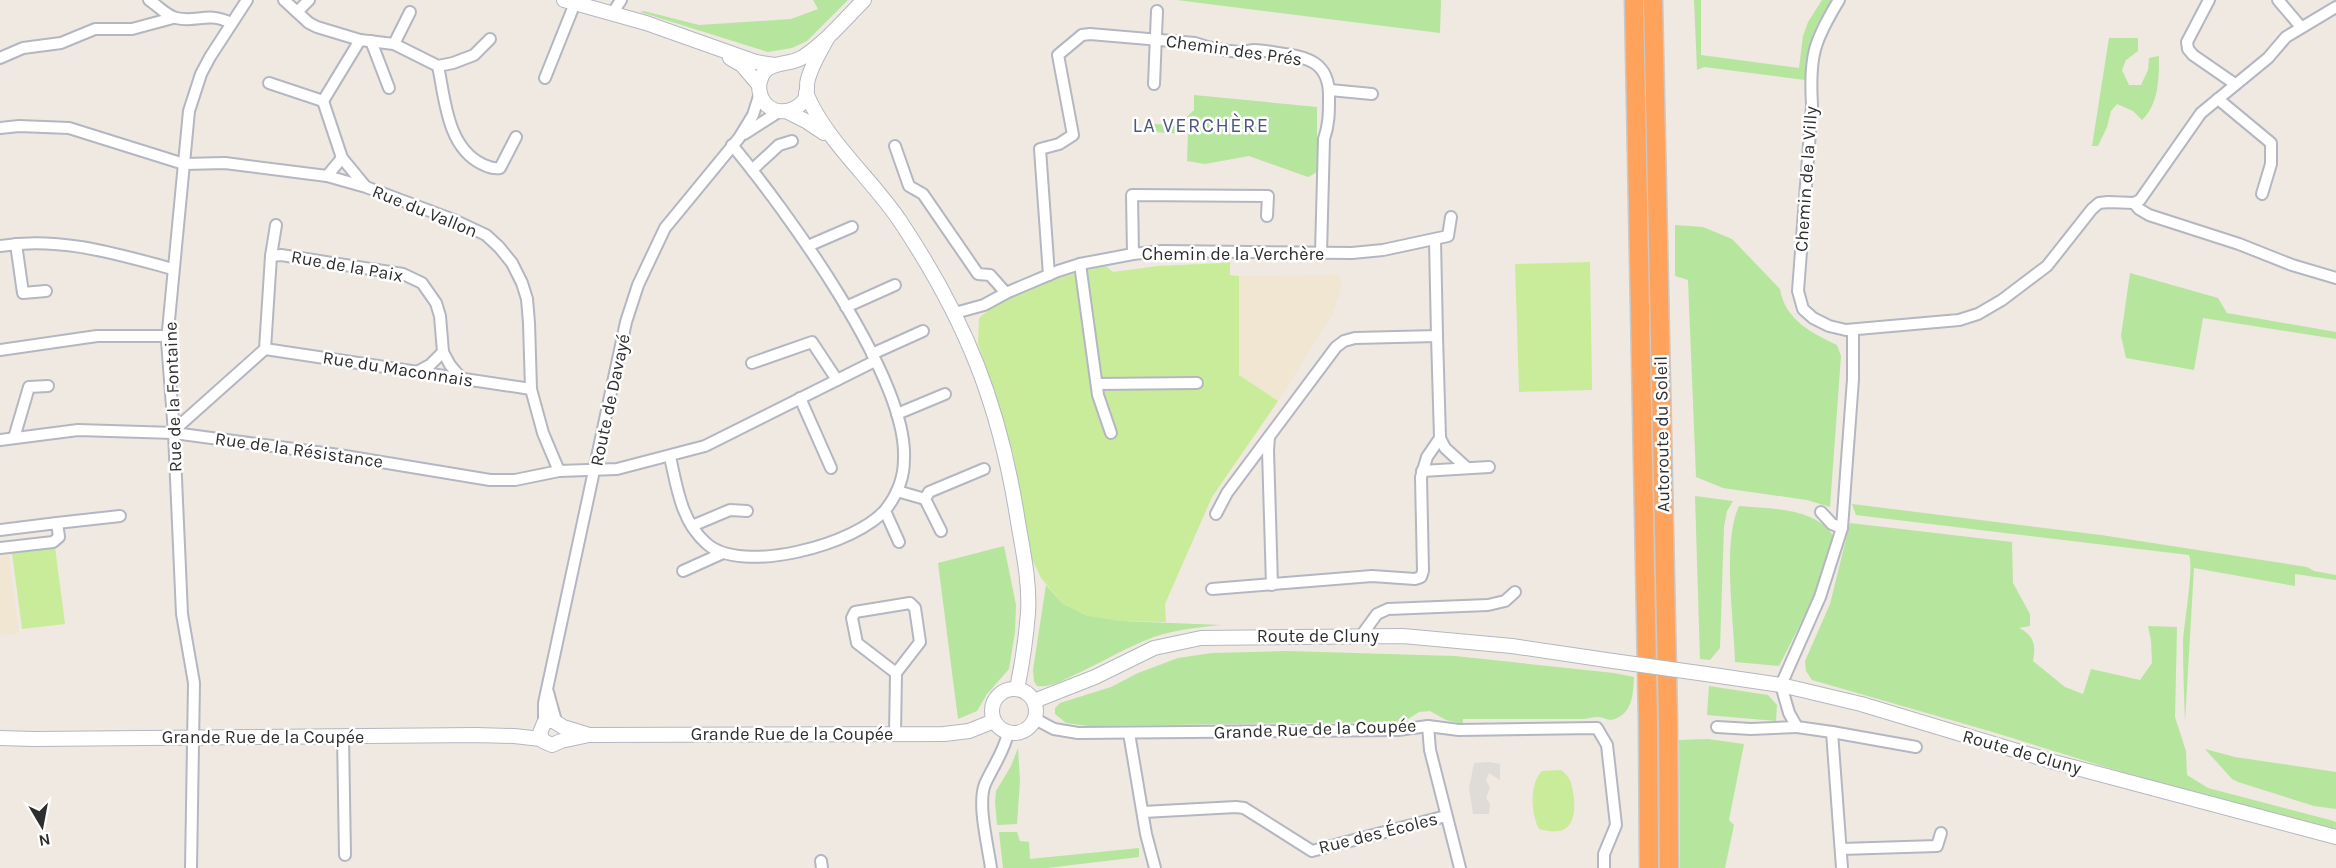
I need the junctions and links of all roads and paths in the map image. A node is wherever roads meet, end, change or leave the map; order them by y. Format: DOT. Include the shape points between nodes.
graph roads {
  1 [pos="148,0"];
  2 [pos="247,0"];
  3 [pos="284,0"];
  4 [pos="309,0"];
  5 [pos="621,0"];
  6 [pos="864,0"];
  7 [pos="1634,0"];
  8 [pos="1653,0"];
  9 [pos="1839,0"];
  10 [pos="2278,0"];
  11 [pos="2206,1"];
  12 [pos="569,2"];
  13 [pos="2336,7"];
  14 [pos="1157,11"];
  15 [pos="297,12"];
  16 [pos="410,12"];
  17 [pos="612,14"];
  18 [pos="173,18"];
  19 [pos="231,23"];
  20 [pos="2301,27"];
  21 [pos="828,37"];
  22 [pos="490,39"];
  23 [pos="366,40"];
  24 [pos="1156,40"];
  25 [pos="394,44"];
  26 [pos="716,48"];
  27 [pos="0,58"];
  28 [pos="788,63"];
  29 [pos="774,65"];
  30 [pos="438,66"];
  31 [pos="545,78"];
  32 [pos="269,83"];
  33 [pos="1154,84"];
  34 [pos="2235,84"];
  35 [pos="807,87"];
  36 [pos="389,88"];
  37 [pos="759,89"];
  38 [pos="1330,90"];
  39 [pos="1372,94"];
  40 [pos="2218,99"];
  41 [pos="323,101"];
  42 [pos="783,111"];
  43 [pos="0,128"];
  44 [pos="516,137"];
  45 [pos="834,139"];
  46 [pos="792,141"];
  47 [pos="735,142"];
  48 [pos="895,147"];
  49 [pos="342,158"];
  50 [pos="184,164"];
  51 [pos="752,170"];
  52 [pos="327,176"];
  53 [pos="366,187"];
  54 [pos="2262,194"];
  55 [pos="2134,203"];
  56 [pos="1267,216"];
  57 [pos="1451,217"];
  58 [pos="276,225"];
  59 [pos="852,227"];
  60 [pos="1435,240"];
  61 [pos="16,244"];
  62 [pos="0,246"];
  63 [pos="808,246"];
  64 [pos="1321,253"];
  65 [pos="1133,254"];
  66 [pos="271,256"];
  67 [pos="1080,264"];
  68 [pos="173,269"];
  69 [pos="1049,274"];
  70 [pos="2336,278"];
  71 [pos="895,285"];
  72 [pos="46,291"];
  73 [pos="1006,293"];
  74 [pos="846,307"];
  75 [pos="955,313"];
  76 [pos="1853,330"];
  77 [pos="923,332"];
  78 [pos="168,336"];
  79 [pos="1437,336"];
  80 [pos="265,349"];
  81 [pos="0,350"];
  82 [pos="443,352"];
  83 [pos="873,357"];
  84 [pos="752,363"];
  85 [pos="417,372"];
  86 [pos="462,379"];
  87 [pos="837,380"];
  88 [pos="1197,383"];
  89 [pos="1097,384"];
  90 [pos="48,386"];
  91 [pos="531,389"];
  92 [pos="945,394"];
  93 [pos="800,398"];
  94 [pos="897,414"];
  95 [pos="174,433"];
  96 [pos="1111,433"];
  97 [pos="1269,437"];
  98 [pos="14,438"];
  99 [pos="1440,438"];
  100 [pos="0,440"];
  101 [pos="670,457"];
  102 [pos="1489,466"];
  103 [pos="831,468"];
  104 [pos="1467,468"];
  105 [pos="984,469"];
  106 [pos="559,471"];
  107 [pos="596,471"];
  108 [pos="1422,471"];
  109 [pos="897,491"];
  110 [pos="925,499"];
  111 [pos="747,511"];
  112 [pos="885,511"];
  113 [pos="1821,512"];
  114 [pos="1216,514"];
  115 [pos="120,516"];
  116 [pos="57,523"];
  117 [pos="692,526"];
  118 [pos="1842,528"];
  119 [pos="0,530"];
  120 [pos="941,531"];
  121 [pos="898,542"];
  122 [pos="0,548"];
  123 [pos="723,553"];
  124 [pos="683,571"];
  125 [pos="1272,585"];
  126 [pos="1212,589"];
  127 [pos="1515,592"];
  128 [pos="1361,636"];
  129 [pos="896,674"];
  130 [pos="1781,685"];
  131 [pos="1017,689"];
  132 [pos="1034,701"];
  133 [pos="1035,719"];
  134 [pos="994,721"];
  135 [pos="1428,726"];
  136 [pos="1717,727"];
  137 [pos="1797,727"];
  138 [pos="551,730"];
  139 [pos="1832,732"];
  140 [pos="1008,733"];
  141 [pos="1129,733"];
  142 [pos="895,734"];
  143 [pos="343,736"];
  144 [pos="194,738"];
  145 [pos="4,739"];
  146 [pos="1916,747"];
  147 [pos="1143,812"];
  148 [pos="1446,816"];
  149 [pos="1941,832"];
  150 [pos="2336,837"];
  151 [pos="1841,849"];
  152 [pos="345,855"];
  153 [pos="191,868"];
  154 [pos="991,868"];
  155 [pos="1155,868"];
  156 [pos="1460,868"];
  157 [pos="1604,868"];
  158 [pos="1649,868"];
  159 [pos="1668,868"];
  160 [pos="1842,868"];
  1 -- 18 [label="street"];
  2 -- 19 [label="street, Rue de la Fontaine"];
  3 -- 15 [label="street"];
  4 -- 15 [label="street"];
  5 -- 17 [label="street"];
  6 -- 21 [label="main road"];
  7 -- 158 [label="highway, Autoroute du Soleil"];
  8 -- 159 [label="highway, Autoroute du Soleil"];
  9 -- 76 [label="street, Chemin de la Villy" via="1814,47 1798,291 1803,309 1813,318 1829,326"];
  10 -- 20 [label="street"];
  11 -- 34 [label="street" via="2187,42 2188,49"];
  12 -- 17 [label="main road"];
  12 -- 31 [label="street"];
  13 -- 20 [label="street"];
  14 -- 24 [label="street, Chemin des Prés"];
  15 -- 23 [label="street" via="317,27"];
  16 -- 25 [label="street"];
  17 -- 26 [label="main road"];
  18 -- 19 [label="street" via="217,16"];
  18 -- 27 [label="street" via="132,29 95,29"];
  19 -- 50 [label="street, Rue de la Fontaine" via="210,57 193,97"];
  20 -- 34 [label="street"];
  21 -- 28 [label="main road" via="802,58"];
  21 -- 35 [label="main road"];
  22 -- 30 [label="street" via="474,54"];
  23 -- 25 [label="street"];
  23 -- 36 [label="street"];
  23 -- 41 [label="street"];
  24 -- 33 [label="street, Chemin des Prés"];
  24 -- 38 [label="street, Chemin des Prés" via="1305,58 1318,64"];
  24 -- 69 [label="street, Chemin des Prés" via="1082,35 1058,55 1073,135 1040,149"];
  25 -- 30 [label="street"];
  26 -- 29 [label="main road"];
  26 -- 37 [label="main road" via="742,65"];
  28 -- 29 [label="main road"];
  28 -- 35 [label="main road" via="797,67"];
  29 -- 37 [label="main road" via="765,71"];
  30 -- 44 [label="street" via="450,123 472,159 492,169 500,168"];
  32 -- 41 [label="street"];
  34 -- 40 [label="street"];
  35 -- 42 [label="main road" via="801,103"];
  35 -- 45 [label="main road" via="814,112"];
  37 -- 42 [label="main road" via="769,107"];
  37 -- 47 [label="street, Route de Davayé" via="753,115"];
  38 -- 39 [label="street"];
  38 -- 64 [label="street, Chemin des Prés" via="1329,125 1324,140"];
  40 -- 54 [label="street" via="2271,143 2271,164"];
  40 -- 55 [label="street" via="2201,113 2145,194"];
  41 -- 49 [label="street"];
  42 -- 45 [label="main road"];
  42 -- 47 [label="street, Route de Davayé" via="761,121"];
  43 -- 50 [label="street, Rue du Vallon" via="69,128"];
  45 -- 75 [label="main road" via="894,212"];
  46 -- 51 [label="street" via="779,145"];
  47 -- 51 [label="street"];
  47 -- 107 [label="street, Route de Davayé" via="665,228 638,285 626,322"];
  48 -- 73 [label="street" via="909,186 923,194 978,274 990,274"];
  49 -- 52 [label="street"];
  49 -- 53 [label="street"];
  50 -- 52 [label="street, Rue du Vallon" via="225,164"];
  50 -- 68 [label="street, Rue de la Fontaine"];
  51 -- 63 [label="street"];
  52 -- 53 [label="street, Rue du Vallon"];
  53 -- 91 [label="street, Rue du Vallon" via="472,228 499,247 512,263 527,299"];
  55 -- 70 [label="street" via="2149,215"];
  55 -- 76 [label="street, Chemin de la Villy" via="2099,203 2046,266 1978,314 1959,320"];
  56 -- 65 [label="street" via="1268,196 1132,195"];
  57 -- 60 [label="street, Chemin de la Verchère" via="1448,236"];
  58 -- 66 [label="street"];
  59 -- 63 [label="street"];
  60 -- 64 [label="street, Chemin de la Verchère" via="1383,250"];
  60 -- 79 [label="street"];
  61 -- 62 [label="street"];
  61 -- 68 [label="street" via="100,249"];
  61 -- 72 [label="street" via="23,293"];
  63 -- 74 [label="street"];
  64 -- 65 [label="street, Chemin de la Verchère"];
  65 -- 67 [label="street, Chemin de la Verchère"];
  66 -- 80 [label="street"];
  66 -- 82 [label="street, Rue de la Paix" via="412,277 422,283 436,303"];
  67 -- 69 [label="street, Chemin de la Verchère"];
  67 -- 89 [label="street"];
  68 -- 78 [label="street, Rue de la Fontaine"];
  69 -- 73 [label="street, Chemin de la Verchère"];
  71 -- 74 [label="street"];
  73 -- 75 [label="street, Chemin de la Verchère" via="984,305"];
  74 -- 83 [label="street"];
  75 -- 131 [label="main road" via="993,406 1014,498 1028,612"];
  76 -- 118 [label="street"];
  77 -- 83 [label="street, Rue de la Résistance"];
  78 -- 81 [label="street" via="97,336"];
  78 -- 95 [label="street, Rue de la Fontaine"];
  79 -- 97 [label="street" via="1344,341 1336,346"];
  79 -- 99 [label="street"];
  80 -- 85 [label="street, Rue du Maconnais"];
  80 -- 95 [label="street"];
  82 -- 85 [label="street"];
  82 -- 86 [label="street, Rue de la Paix"];
  83 -- 87 [label="street, Rue de la Résistance"];
  83 -- 94 [label="street"];
  84 -- 87 [label="street" via="812,342"];
  85 -- 86 [label="street, Rue du Maconnais"];
  86 -- 91 [label="street, Rue du Maconnais"];
  87 -- 93 [label="street, Rue de la Résistance"];
  88 -- 89 [label="street"];
  89 -- 96 [label="street"];
  90 -- 98 [label="street" via="29,387"];
  91 -- 106 [label="street, Rue du Vallon"];
  92 -- 94 [label="street"];
  93 -- 101 [label="street, Rue de la Résistance" via="715,442"];
  93 -- 103 [label="street"];
  94 -- 109 [label="street" via="904,459"];
  95 -- 98 [label="street, Rue de la Résistance" via="78,430"];
  95 -- 106 [label="street, Rue de la Résistance" via="490,480"];
  95 -- 144 [label="street, Rue de la Fontaine" via="178,564 194,683"];
  97 -- 114 [label="street"];
  97 -- 125 [label="street"];
  98 -- 100 [label="street, Rue de la Résistance"];
  99 -- 104 [label="street"];
  99 -- 108 [label="street"];
  101 -- 107 [label="street, Rue de la Résistance"];
  101 -- 117 [label="street" via="683,509"];
  102 -- 104 [label="street"];
  104 -- 108 [label="street"];
  105 -- 110 [label="street" via="929,492"];
  106 -- 107 [label="street, Rue de la Résistance"];
  107 -- 138 [label="street, Route de Davayé" via="548,692"];
  108 -- 125 [label="street" via="1421,577 1372,576"];
  109 -- 110 [label="street"];
  109 -- 112 [label="street"];
  110 -- 120 [label="street"];
  111 -- 117 [label="street" via="730,510"];
  112 -- 121 [label="street"];
  112 -- 123 [label="street" via="848,537 810,549 751,557"];
  113 -- 118 [label="street"];
  115 -- 116 [label="street"];
  116 -- 119 [label="street"];
  116 -- 122 [label="street" via="59,537 53,542"];
  117 -- 123 [label="street" via="707,544"];
  118 -- 130 [label="street" via="1820,597"];
  123 -- 124 [label="street"];
  125 -- 126 [label="street"];
  127 -- 128 [label="street" via="1505,601 1488,605 1388,609 1377,614"];
  128 -- 130 [label="main road, Route de Cluny, bridge" via="1500,644"];
  128 -- 132 [label="main road, Route de Cluny" via="1201,638 1154,648"];
  129 -- 129 [label="street" via="920,642 915,608 910,603 855,612 852,618 857,643"];
  129 -- 142 [label="street"];
  130 -- 137 [label="street"];
  130 -- 150 [label="main road, Route de Cluny"];
  131 -- 132 [label="main road"];
  131 -- 134 [label="main road" via="1001,693 995,700"];
  132 -- 133 [label="main road"];
  133 -- 140 [label="main road" via="1022,733"];
  133 -- 141 [label="street, Grande Rue de la Coupée" via="1060,731"];
  134 -- 140 [label="main road"];
  134 -- 142 [label="main road, Grande Rue de la Coupée" via="958,733"];
  135 -- 141 [label="street, Grande Rue de la Coupée" via="1398,730"];
  135 -- 148 [label="street"];
  135 -- 157 [label="street, Grande Rue de la Coupée" via="1459,730 1597,728 1607,745 1616,825 1604,854"];
  136 -- 137 [label="street"];
  137 -- 139 [label="street"];
  138 -- 142 [label="main road, Grande Rue de la Coupée" via="589,735"];
  138 -- 143 [label="main road, Grande Rue de la Coupée" via="514,736"];
  139 -- 146 [label="street"];
  139 -- 151 [label="street"];
  140 -- 154 [label="street" via="982,801"];
  141 -- 147 [label="street"];
  143 -- 144 [label="main road, Grande Rue de la Coupée"];
  143 -- 152 [label="street"];
  144 -- 145 [label="main road, Grande Rue de la Coupée"];
  144 -- 153 [label="street, Rue de la Fontaine"];
  147 -- 148 [label="street, Rue des Écoles" via="1244,808 1312,851"];
  147 -- 155 [label="street"];
  148 -- 156 [label="street"];
  149 -- 151 [label="street" via="1937,846"];
  151 -- 160 [label="street"];
}
